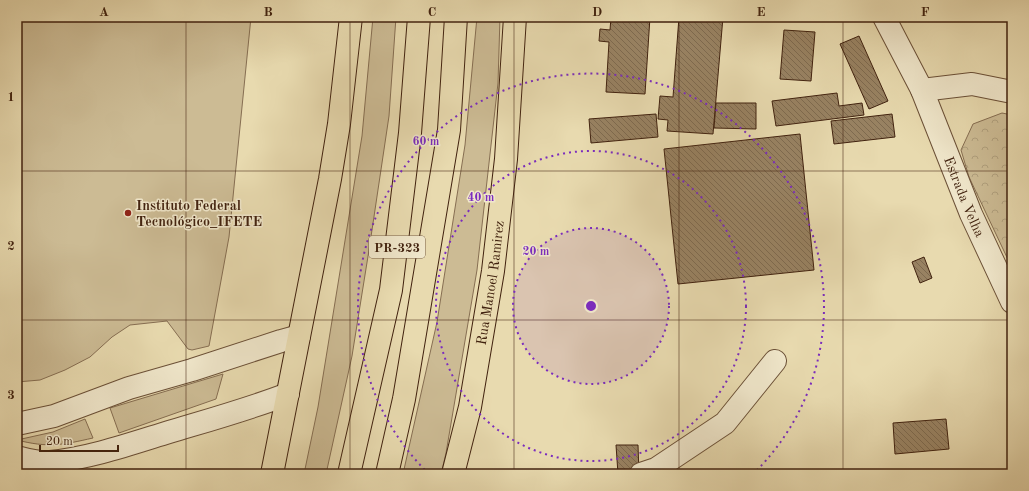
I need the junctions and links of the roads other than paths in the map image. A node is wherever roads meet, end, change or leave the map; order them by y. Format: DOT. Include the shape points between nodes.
graph roads {
  1 [pos="351,17"];
  2 [pos="419,17"];
  3 [pos="456,17"];
  4 [pos="515,17"];
  5 [pos="884,17"];
  6 [pos="922,90"];
  7 [pos="1012,92"];
  8 [pos="1012,302"];
  9 [pos="299,336"];
  10 [pos="775,361"];
  11 [pos="288,394"];
  12 [pos="17,424"];
  13 [pos="17,457"];
  14 [pos="272,474"];
  15 [pos="349,474"];
  16 [pos="387,474"];
  17 [pos="453,474"];
  18 [pos="640,474"];
  1 -- 9 [label="main road" via="330,180"];
  2 -- 15 [label="main road, PR-323" via="410,133 391,290"];
  3 -- 16 [label="main road, PR-323" via="449,130 404,399"];
  4 -- 17 [label="main road, Rua Manoel Ramirez" via="506,158 492,271 470,407"];
  5 -- 6 [label="street, Estrada Velha"];
  6 -- 7 [label="street" via="972,84"];
  6 -- 8 [label="street, Estrada Velha" via="971,214"];
  9 -- 11 [label="main road"];
  9 -- 12 [label="street" via="129,388 54,416"];
  10 -- 18 [label="street" via="725,423 656,470"];
  11 -- 13 [label="street" via="122,446 74,458 49,462"];
  11 -- 14 [label="main road"];
}
